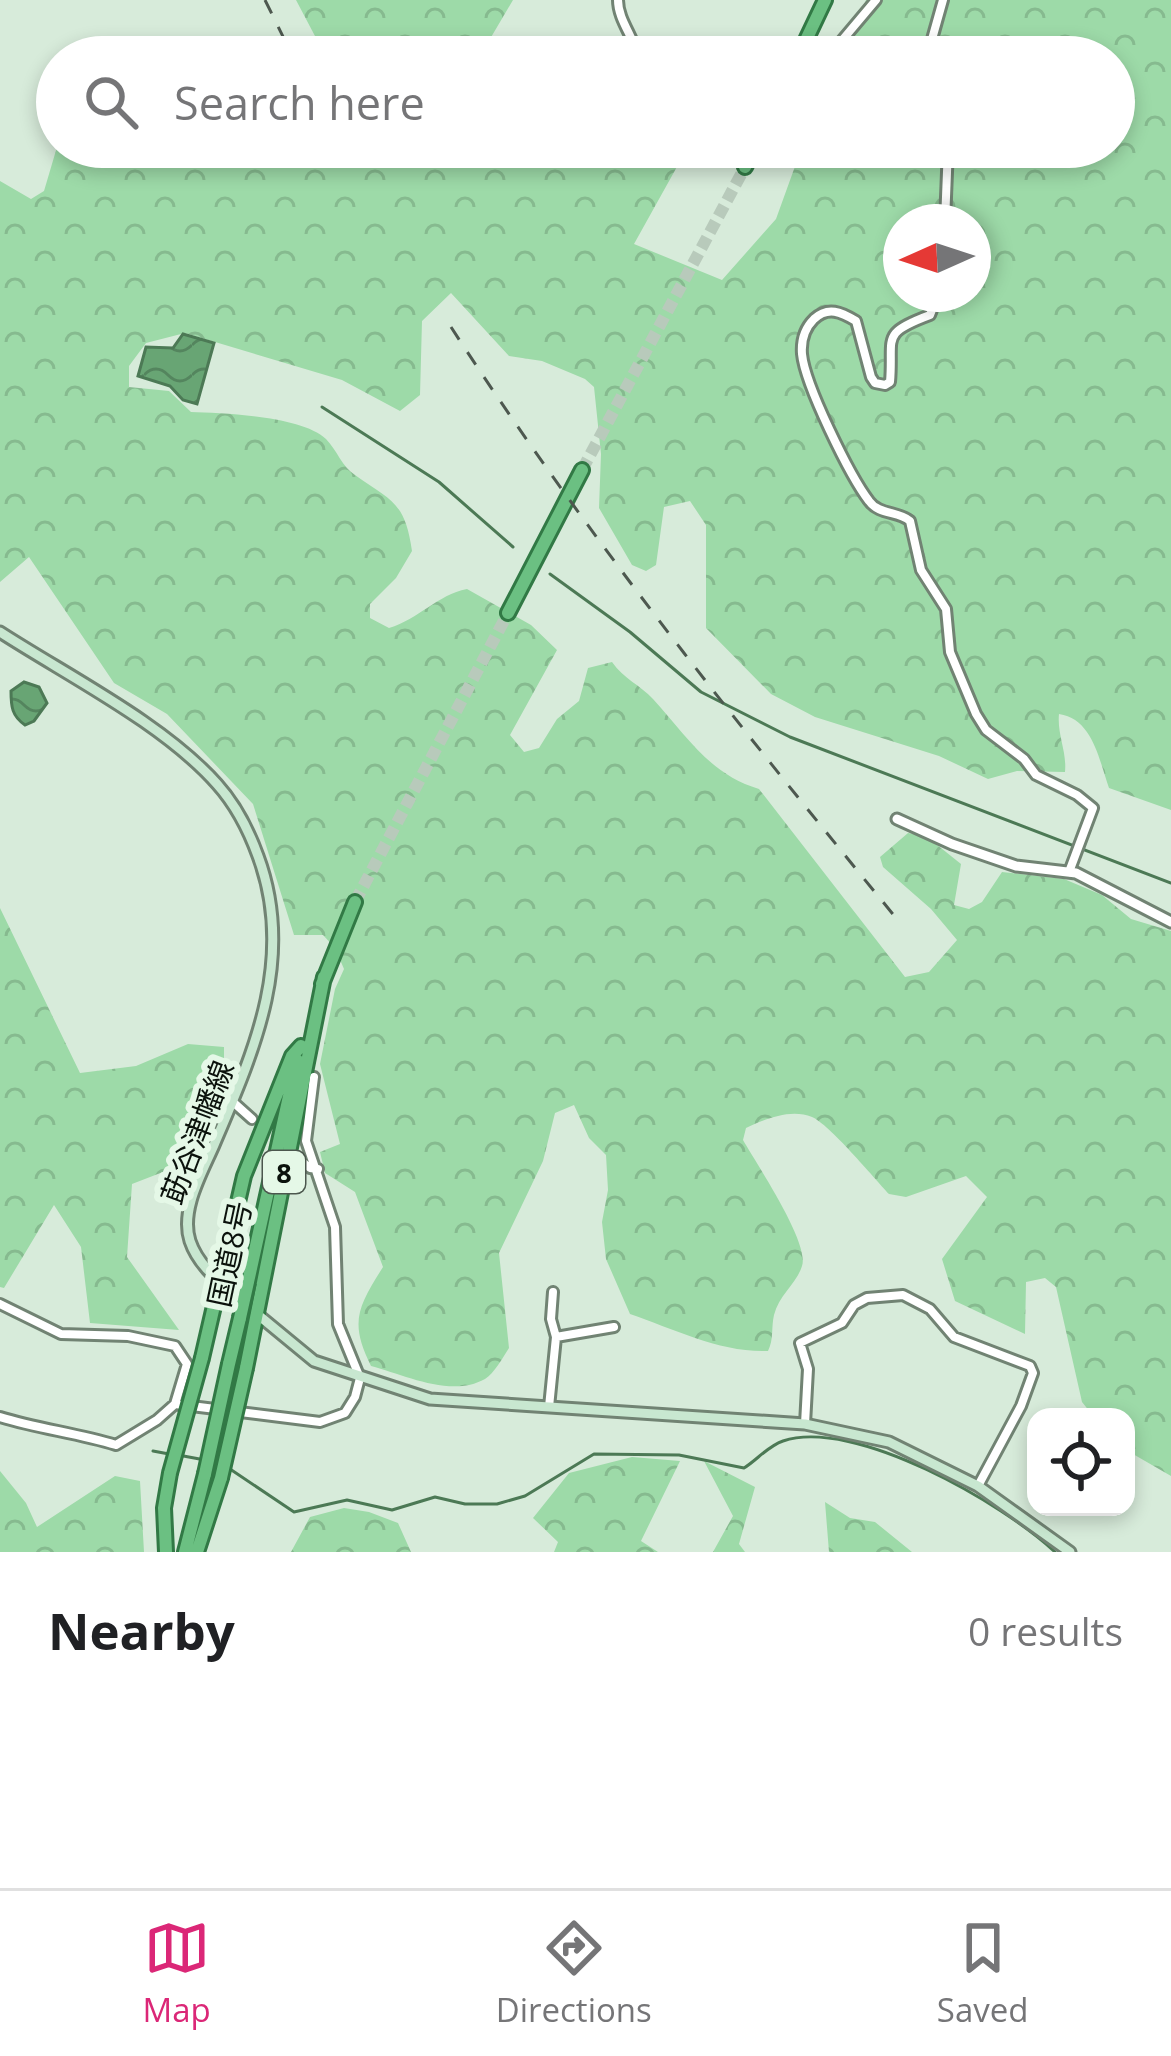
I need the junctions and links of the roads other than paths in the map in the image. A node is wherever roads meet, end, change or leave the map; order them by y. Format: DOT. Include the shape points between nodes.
graph roads {
  1 [pos="618,0"];
  2 [pos="825,0"];
  3 [pos="876,0"];
  4 [pos="943,0"];
  5 [pos="632,36"];
  6 [pos="808,36"];
  7 [pos="846,36"];
  8 [pos="933,36"];
  9 [pos="947,168"];
  10 [pos="946,204"];
  11 [pos="931,312"];
  12 [pos="582,470"];
  13 [pos="508,614"];
  14 [pos="0,632"];
  15 [pos="897,819"];
  16 [pos="1069,872"];
  17 [pos="356,902"];
  18 [pos="1171,922"];
  19 [pos="324,977"];
  20 [pos="301,1046"];
  21 [pos="314,1077"];
  22 [pos="232,1102"];
  23 [pos="252,1119"];
  24 [pos="295,1156"];
  25 [pos="318,1169"];
  26 [pos="220,1282"];
  27 [pos="553,1292"];
  28 [pos="0,1304"];
  29 [pos="258,1315"];
  30 [pos="614,1327"];
  31 [pos="556,1337"];
  32 [pos="361,1378"];
  33 [pos="175,1404"];
  34 [pos="549,1407"];
  35 [pos="0,1417"];
  36 [pos="805,1424"];
  37 [pos="977,1486"];
  38 [pos="166,1552"];
  39 [pos="185,1552"];
  40 [pos="197,1552"];
  41 [pos="1070,1552"];
  1 -- 5 [label="street"];
  2 -- 6 [label="highway"];
  3 -- 7 [label="street"];
  4 -- 8 [label="street"];
  9 -- 10 [label="street"];
  11 -- 16 [label="street" via="892,338 885,386 871,377 856,321 840,311 811,322 802,353 866,497 910,521 921,570 946,609 950,652 986,730 1036,776 1093,808"];
  12 -- 13 [label="highway"];
  14 -- 22 [label="main road, 莇谷津幡線" via="176,745 220,786 250,836 267,880 274,957 269,998"];
  15 -- 16 [label="street" via="1016,866"];
  16 -- 18 [label="street"];
  17 -- 19 [label="highway, 国道8号 / 8"];
  19 -- 20 [label="highway, 国道8号 / 8"];
  19 -- 29 [label="highway, 8"];
  20 -- 26 [label="highway, 8" via="244,1176"];
  20 -- 39 [label="highway, 国道8号 / 8, bridge"];
  21 -- 25 [label="street" via="306,1141"];
  22 -- 23 [label="street"];
  22 -- 26 [label="main road, 莇谷津幡線" via="188,1221 198,1258"];
  24 -- 25 [label="street"];
  25 -- 32 [label="street" via="335,1227 338,1324"];
  26 -- 29 [label="main road, 莇谷津幡線"];
  26 -- 38 [label="highway, 8, bridge" via="170,1473"];
  27 -- 31 [label="street"];
  28 -- 33 [label="street" via="61,1334 175,1346 187,1364"];
  29 -- 32 [label="main road, 莇谷津幡線" via="314,1361"];
  29 -- 40 [label="highway, 8, bridge"];
  30 -- 31 [label="street"];
  31 -- 34 [label="street"];
  32 -- 33 [label="street" via="345,1413 320,1422"];
  32 -- 34 [label="main road, 莇谷津幡線" via="430,1399"];
  33 -- 35 [label="street" via="116,1445"];
  34 -- 36 [label="main road, 莇谷津幡線"];
  36 -- 37 [label="main road, 莇谷津幡線" via="889,1442"];
  36 -- 37 [label="street" via="808,1369 800,1343 842,1323 867,1298 903,1295 930,1309 954,1337 1033,1373"];
  37 -- 41 [label="main road, 莇谷津幡線"];
}
